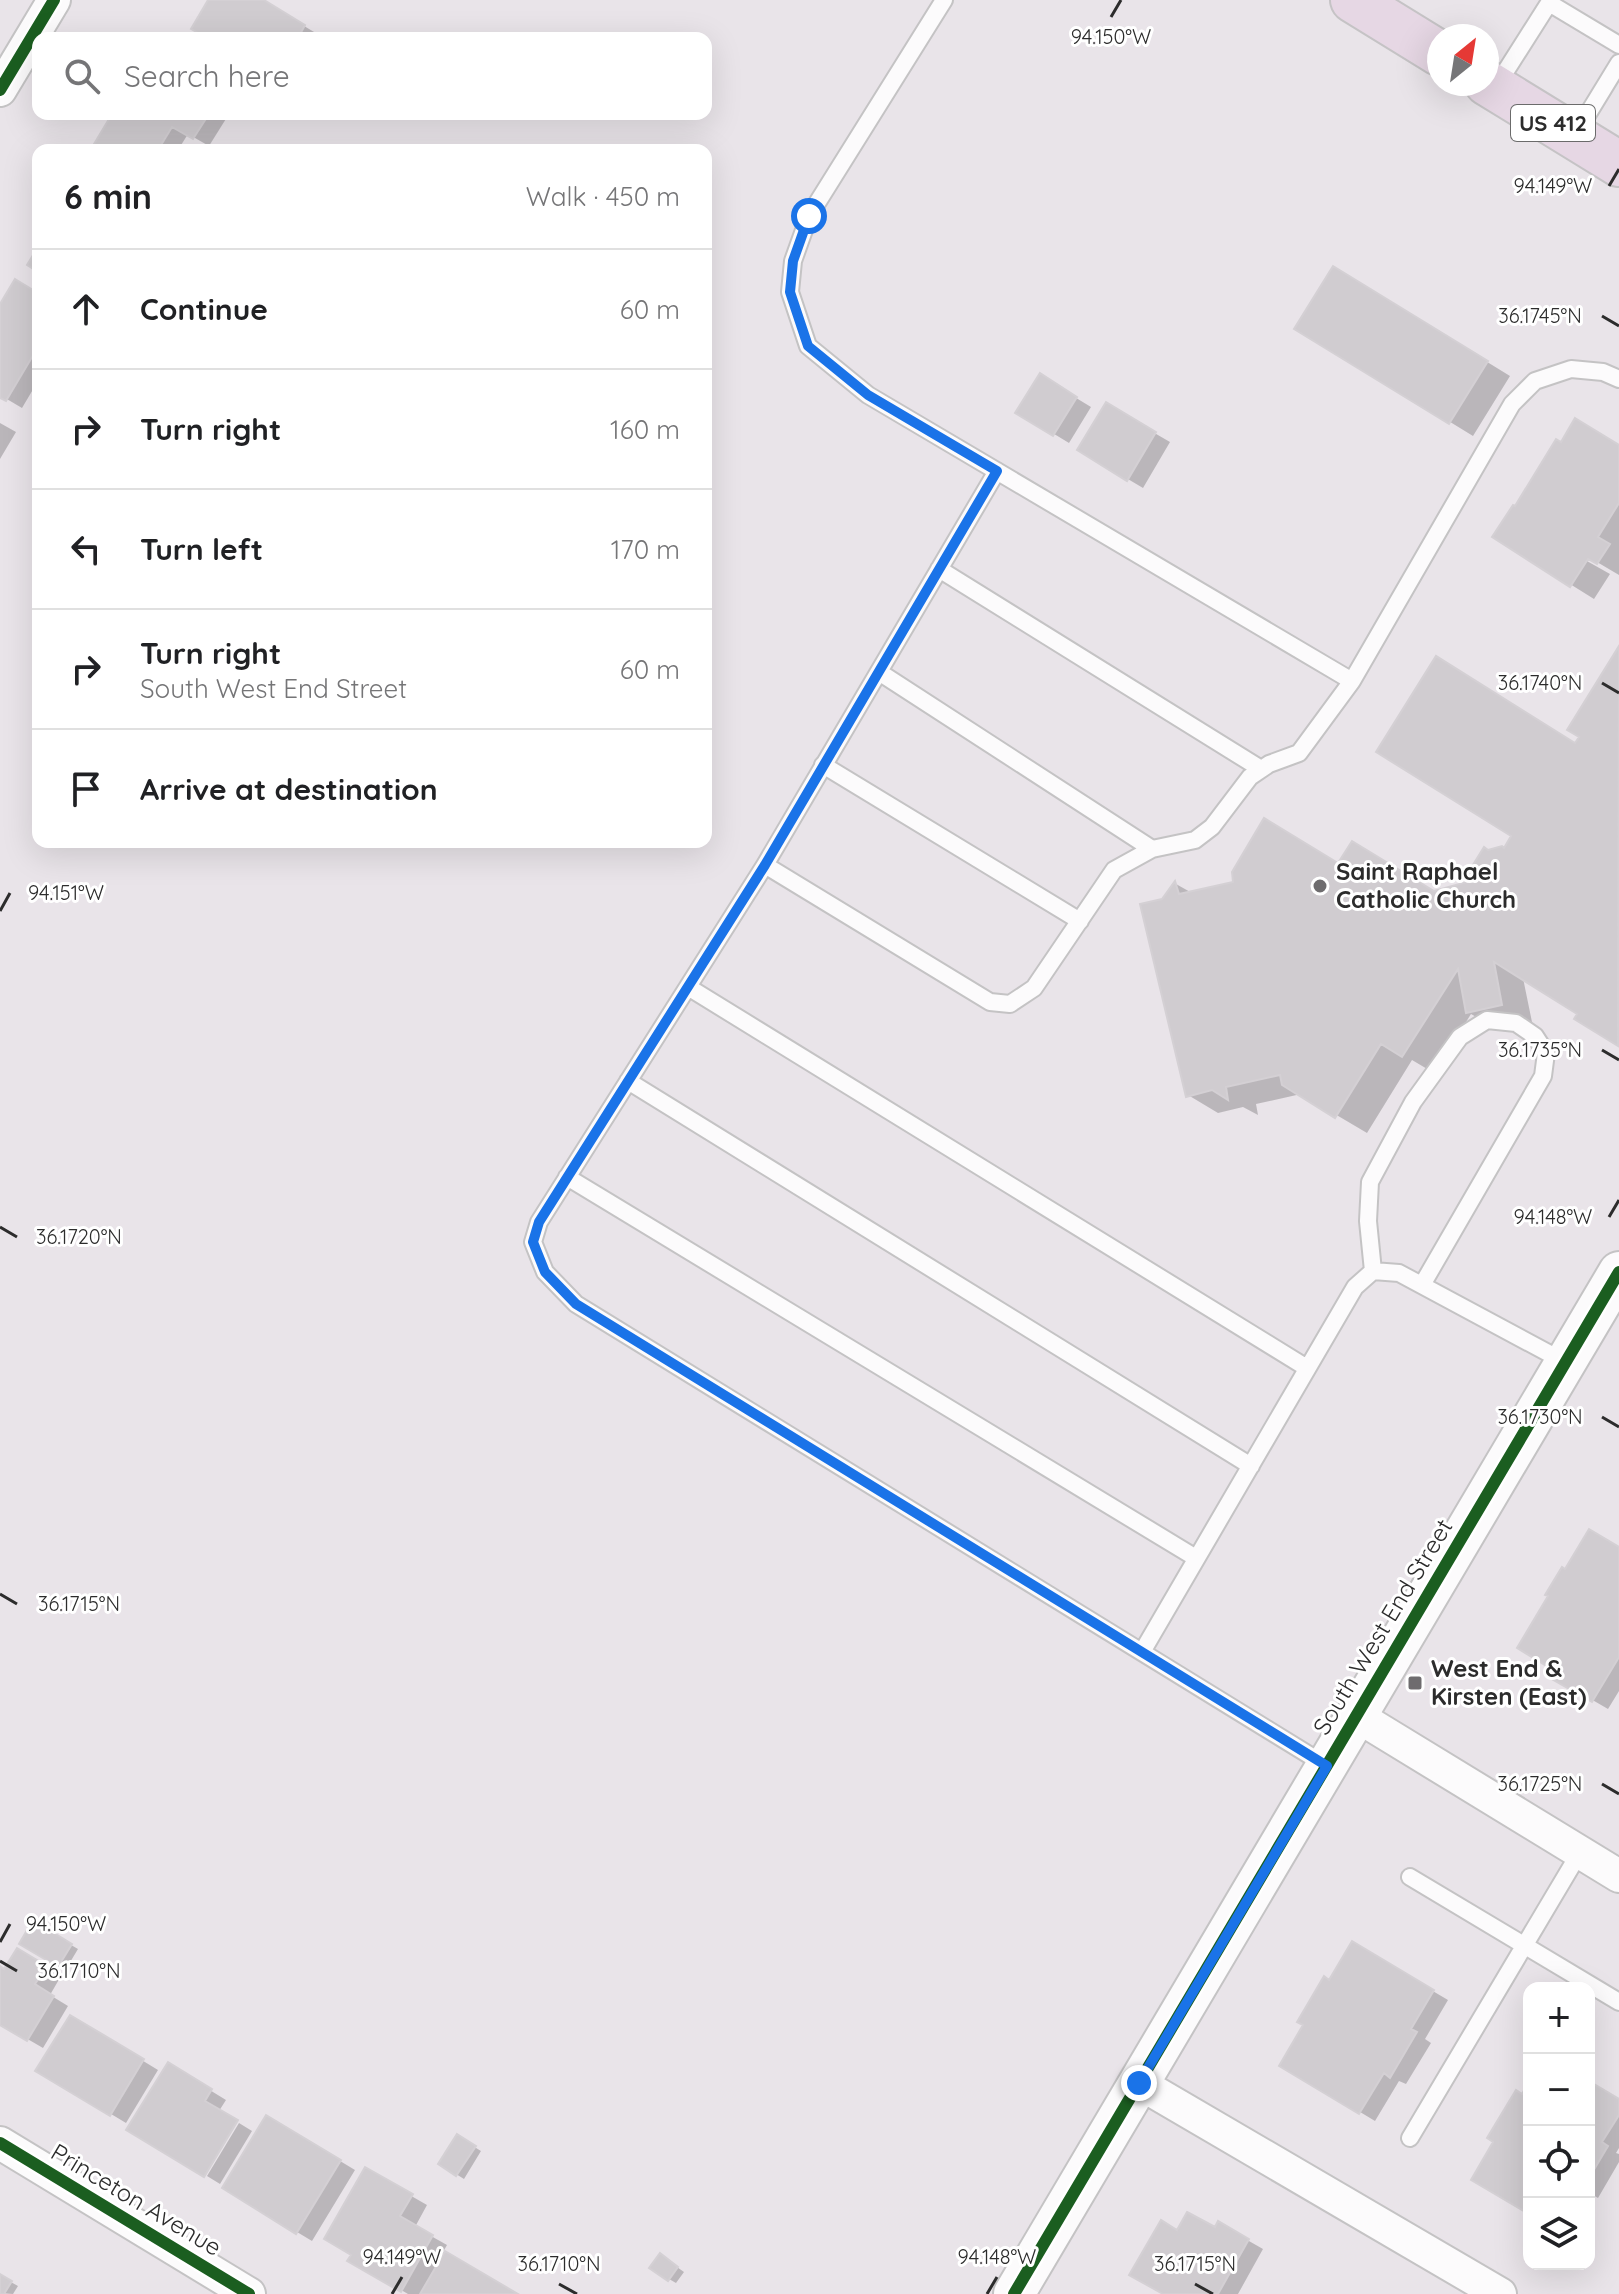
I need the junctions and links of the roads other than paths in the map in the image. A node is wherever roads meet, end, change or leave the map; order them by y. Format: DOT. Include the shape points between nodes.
graph roads {
  1 [pos="54,0"];
  2 [pos="944,0"];
  3 [pos="1353,0"];
  4 [pos="1550,2"];
  5 [pos="35,32"];
  6 [pos="32,37"];
  7 [pos="1619,45"];
  8 [pos="1427,46"];
  9 [pos="1619,63"];
  10 [pos="1499,74"];
  11 [pos="0,90"];
  12 [pos="1499,90"];
  13 [pos="1574,136"];
  14 [pos="1619,164"];
  15 [pos="1619,379"];
  16 [pos="997,471"];
  17 [pos="939,569"];
  18 [pos="879,672"];
  19 [pos="1352,681"];
  20 [pos="823,765"];
  21 [pos="1261,769"];
  22 [pos="1152,849"];
  23 [pos="765,865"];
  24 [pos="1080,921"];
  25 [pos="688,987"];
  26 [pos="628,1081"];
  27 [pos="567,1177"];
  28 [pos="1373,1271"];
  29 [pos="1619,1272"];
  30 [pos="1422,1285"];
  31 [pos="1566,1362"];
  32 [pos="1307,1368"];
  33 [pos="1251,1466"];
  34 [pos="1196,1558"];
  35 [pos="1142,1652"];
  36 [pos="1357,1716"];
  37 [pos="1327,1766"];
  38 [pos="1580,1852"];
  39 [pos="1619,1876"];
  40 [pos="1410,1877"];
  41 [pos="1525,1946"];
  42 [pos="1619,2002"];
  43 [pos="1139,2083"];
  44 [pos="1410,2138"];
  45 [pos="0,2143"];
  46 [pos="249,2294"];
  47 [pos="1014,2294"];
  48 [pos="1500,2294"];
  1 -- 5 [label="street"];
  2 -- 16 [label="lane" via="809,216 793,261 790,292 808,346 868,395"];
  3 -- 8 [label="highway"];
  4 -- 7 [label="lane"];
  4 -- 10 [label="lane"];
  6 -- 11 [label="street"];
  9 -- 13 [label="lane"];
  12 -- 13 [label="highway, US 412"];
  13 -- 14 [label="highway, US 412"];
  15 -- 19 [label="lane" via="1571,369 1535,381 1512,404"];
  16 -- 17 [label="lane"];
  16 -- 19 [label="lane"];
  17 -- 18 [label="lane"];
  17 -- 21 [label="lane"];
  18 -- 20 [label="lane"];
  18 -- 22 [label="lane"];
  19 -- 21 [label="lane" via="1299,753"];
  20 -- 23 [label="lane"];
  20 -- 24 [label="lane"];
  21 -- 22 [label="lane" via="1195,840"];
  22 -- 24 [label="lane" via="1114,870"];
  23 -- 24 [label="lane" via="990,1002 1010,1004 1034,988"];
  23 -- 25 [label="lane"];
  25 -- 26 [label="lane"];
  25 -- 32 [label="lane"];
  26 -- 27 [label="lane"];
  26 -- 33 [label="lane"];
  27 -- 34 [label="lane"];
  27 -- 35 [label="lane" via="533,1242 545,1272 576,1304"];
  28 -- 30 [label="lane" via="1399,1273"];
  28 -- 30 [label="lane" via="1370,1182 1413,1102 1460,1037 1487,1020 1516,1023 1535,1036 1546,1053 1543,1076"];
  28 -- 32 [label="lane" via="1355,1287"];
  29 -- 31 [label="street, South West End Street"];
  30 -- 31 [label="lane"];
  31 -- 36 [label="street, South West End Street"];
  32 -- 33 [label="lane"];
  33 -- 34 [label="lane"];
  34 -- 35 [label="lane"];
  35 -- 37 [label="lane"];
  36 -- 37 [label="street, South West End Street"];
  36 -- 38 [label="street"];
  37 -- 43 [label="street, South West End Street"];
  38 -- 39 [label="street"];
  38 -- 41 [label="lane"];
  40 -- 41 [label="lane"];
  41 -- 42 [label="lane"];
  41 -- 44 [label="lane"];
  43 -- 47 [label="street, South West End Street"];
  43 -- 48 [label="street"];
  45 -- 46 [label="street, Princeton Avenue"];
}
